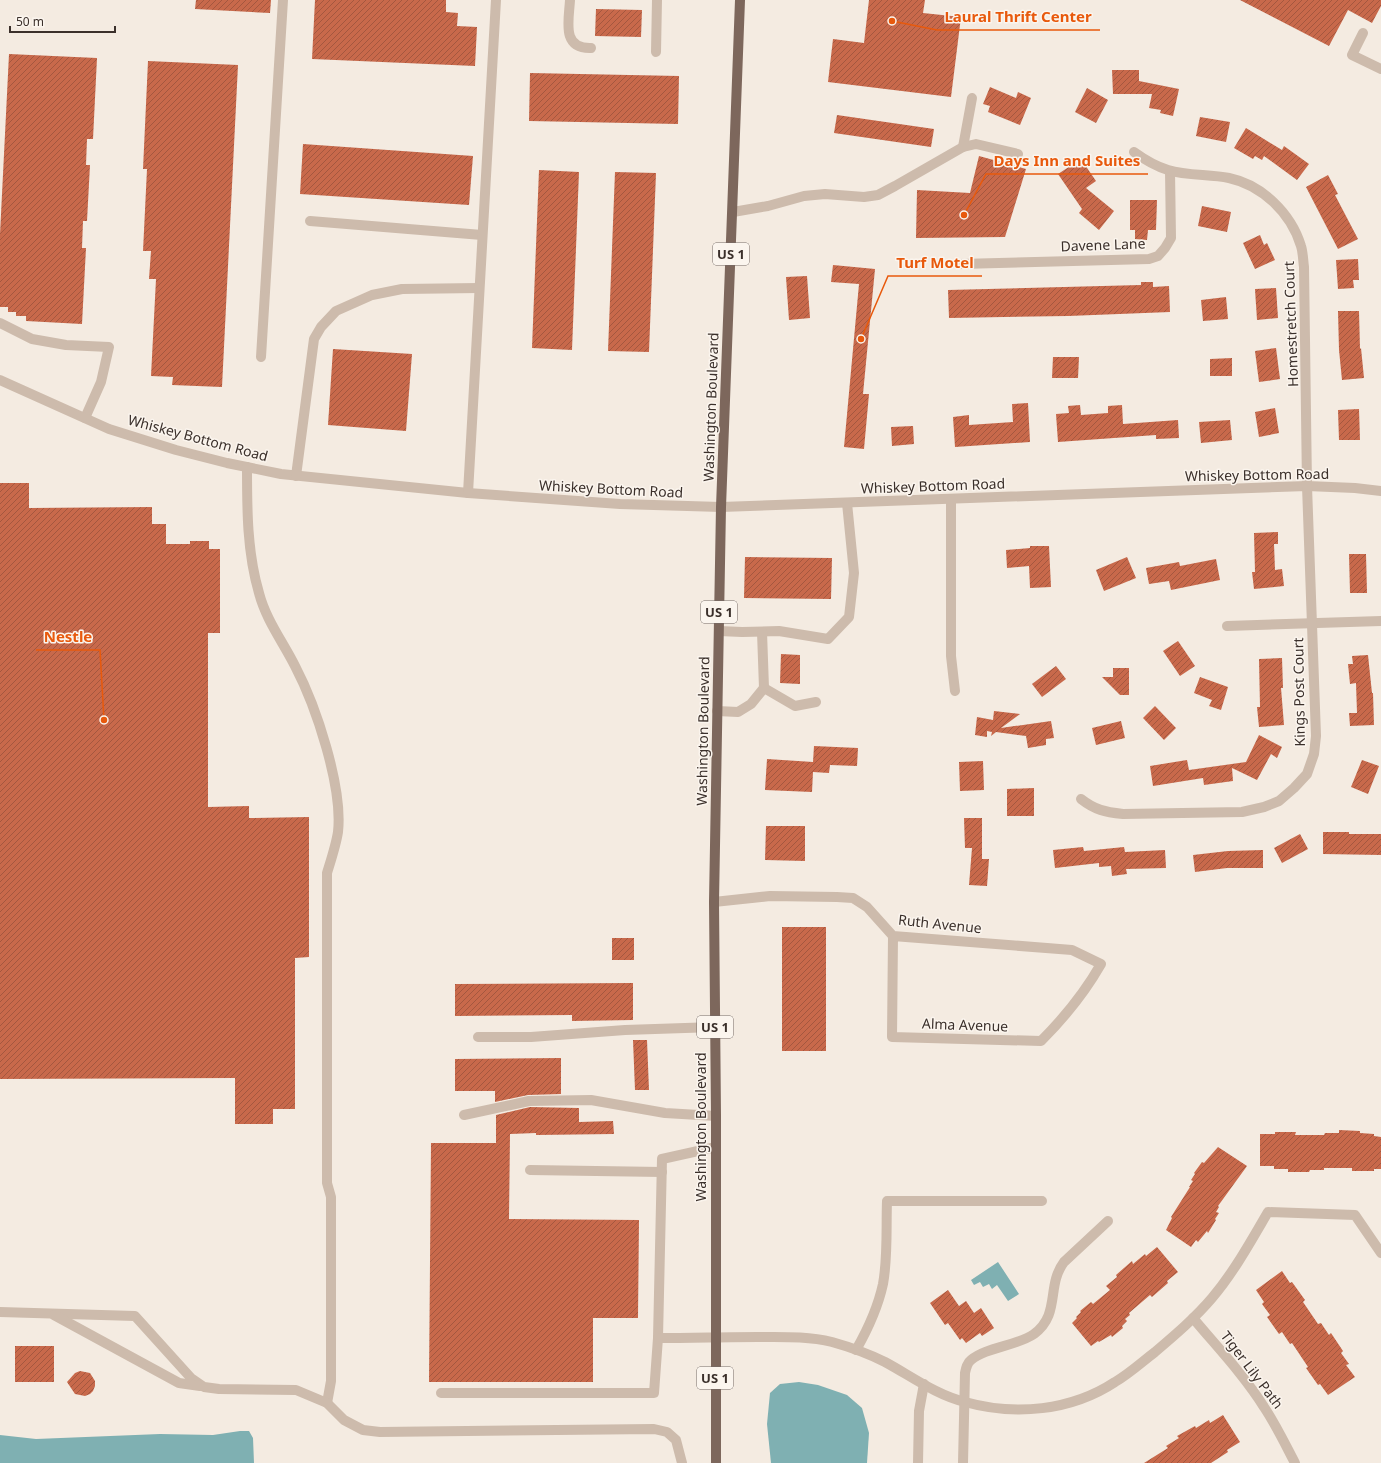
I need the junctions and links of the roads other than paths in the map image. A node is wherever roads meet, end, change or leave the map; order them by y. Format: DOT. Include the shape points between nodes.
graph roads {
  1 [pos="282,0"];
  2 [pos="496,0"];
  3 [pos="570,0"];
  4 [pos="657,0"];
  5 [pos="740,0"];
  6 [pos="1363,33"];
  7 [pos="591,48"];
  8 [pos="656,52"];
  9 [pos="1381,69"];
  10 [pos="972,98"];
  11 [pos="963,147"];
  12 [pos="1134,152"];
  13 [pos="1018,154"];
  14 [pos="1170,171"];
  15 [pos="733,212"];
  16 [pos="310,221"];
  17 [pos="482,235"];
  18 [pos="960,264"];
  19 [pos="479,288"];
  20 [pos="0,323"];
  21 [pos="261,357"];
  22 [pos="0,380"];
  23 [pos="85,418"];
  24 [pos="247,467"];
  25 [pos="296,476"];
  26 [pos="1307,486"];
  27 [pos="1381,491"];
  28 [pos="468,493"];
  29 [pos="950,499"];
  30 [pos="847,503"];
  31 [pos="721,507"];
  32 [pos="1381,621"];
  33 [pos="1312,624"];
  34 [pos="1227,626"];
  35 [pos="719,631"];
  36 [pos="762,632"];
  37 [pos="764,688"];
  38 [pos="956,690"];
  39 [pos="816,702"];
  40 [pos="718,711"];
  41 [pos="1081,799"];
  42 [pos="714,902"];
  43 [pos="893,936"];
  44 [pos="1101,964"];
  45 [pos="715,1027"];
  46 [pos="478,1037"];
  47 [pos="464,1115"];
  48 [pos="716,1116"];
  49 [pos="716,1147"];
  50 [pos="530,1170"];
  51 [pos="662,1172"];
  52 [pos="1042,1201"];
  53 [pos="1108,1221"];
  54 [pos="1381,1253"];
  55 [pos="0,1312"];
  56 [pos="52,1314"];
  57 [pos="1193,1318"];
  58 [pos="715,1337"];
  59 [pos="658,1338"];
  60 [pos="856,1350"];
  61 [pos="924,1384"];
  62 [pos="204,1387"];
  63 [pos="442,1393"];
  64 [pos="964,1402"];
  65 [pos="327,1403"];
  66 [pos="682,1463"];
  67 [pos="716,1463"];
  68 [pos="918,1463"];
  69 [pos="963,1463"];
  70 [pos="1295,1463"];
  1 -- 21 [label="street"];
  2 -- 17 [label="street"];
  3 -- 7 [label="street" via="569,36 573,44"];
  4 -- 8 [label="street"];
  5 -- 15 [label="main road, Washington Boulevard / US 1"];
  6 -- 9 [label="street" via="1352,55"];
  10 -- 11 [label="street"];
  11 -- 13 [label="street" via="976,144"];
  11 -- 15 [label="street" via="878,195 804,196"];
  12 -- 14 [label="street, Homestretch Court" via="1151,164"];
  14 -- 18 [label="street, Davene Lane" via="1171,238 1158,256"];
  14 -- 26 [label="street, Homestretch Court" via="1229,178 1252,186 1282,210 1293,227 1301,246 1304,267"];
  15 -- 31 [label="main road, Washington Boulevard / US 1"];
  16 -- 17 [label="street"];
  17 -- 19 [label="street"];
  19 -- 25 [label="street" via="402,289 372,295 336,311 314,339"];
  19 -- 28 [label="street"];
  20 -- 23 [label="street" via="32,339 66,345 108,347 101,382"];
  22 -- 23 [label="street, Whiskey Bottom Road"];
  23 -- 24 [label="street, Whiskey Bottom Road" via="109,429 176,450"];
  24 -- 25 [label="street, Whiskey Bottom Road"];
  24 -- 65 [label="street" via="248,529 259,594 269,620 295,666 311,704 337,793 338,833 327,873 327,1183 331,1197 331,1381"];
  25 -- 28 [label="street, Whiskey Bottom Road"];
  26 -- 27 [label="street, Whiskey Bottom Road"];
  26 -- 29 [label="street, Whiskey Bottom Road"];
  26 -- 33 [label="street, Kings Post Court"];
  28 -- 31 [label="street, Whiskey Bottom Road" via="613,504"];
  29 -- 30 [label="street, Whiskey Bottom Road"];
  29 -- 38 [label="street" via="951,656"];
  30 -- 31 [label="street, Whiskey Bottom Road"];
  30 -- 36 [label="street" via="854,573 849,617 828,639 779,631"];
  31 -- 35 [label="main road, Washington Boulevard / US 1"];
  32 -- 33 [label="street"];
  33 -- 34 [label="street"];
  33 -- 41 [label="street, Kings Post Court" via="1316,736 1314,754 1307,774 1279,801 1242,812 1123,814 1092,808"];
  35 -- 36 [label="street"];
  35 -- 40 [label="main road, Washington Boulevard / US 1"];
  36 -- 37 [label="street"];
  37 -- 39 [label="street" via="795,706"];
  37 -- 40 [label="street" via="751,704 738,712"];
  40 -- 42 [label="main road, Washington Boulevard / US 1"];
  42 -- 43 [label="street, Ruth Avenue" via="770,896 853,898 867,907"];
  42 -- 45 [label="main road, Washington Boulevard / US 1"];
  43 -- 44 [label="street, Ruth Avenue" via="1072,950"];
  43 -- 44 [label="street, Alma Avenue" via="892,1037 1041,1041 1090,983"];
  45 -- 46 [label="street" via="531,1037"];
  45 -- 48 [label="main road, Washington Boulevard / US 1"];
  47 -- 48 [label="street" via="529,1101 591,1100 665,1113"];
  48 -- 49 [label="main road, Washington Boulevard / US 1"];
  49 -- 51 [label="street" via="662,1159"];
  49 -- 58 [label="main road, Washington Boulevard / US 1"];
  50 -- 51 [label="street"];
  51 -- 59 [label="street"];
  52 -- 60 [label="street" via="887,1201 886,1268 883,1285 869,1326"];
  53 -- 64 [label="street" via="1058,1269 1048,1319 1042,1327 1021,1341 980,1355 966,1366"];
  54 -- 57 [label="street" via="1355,1215 1268,1212 1224,1282"];
  55 -- 56 [label="street"];
  56 -- 62 [label="street" via="178,1383"];
  56 -- 62 [label="street" via="135,1316 191,1378"];
  57 -- 64 [label="street" via="1170,1340 1099,1392 1058,1406 1028,1410 990,1408"];
  57 -- 70 [label="street, Tiger Lily Path" via="1250,1386"];
  58 -- 59 [label="street"];
  58 -- 60 [label="street" via="811,1338"];
  58 -- 67 [label="main road, Washington Boulevard / US 1"];
  59 -- 63 [label="street" via="654,1393"];
  60 -- 61 [label="street"];
  61 -- 64 [label="street"];
  61 -- 68 [label="street" via="919,1411"];
  62 -- 65 [label="street" via="296,1390"];
  64 -- 69 [label="street"];
  65 -- 66 [label="street" via="344,1420 363,1430 380,1432 654,1429 667,1432 676,1440"];
}
